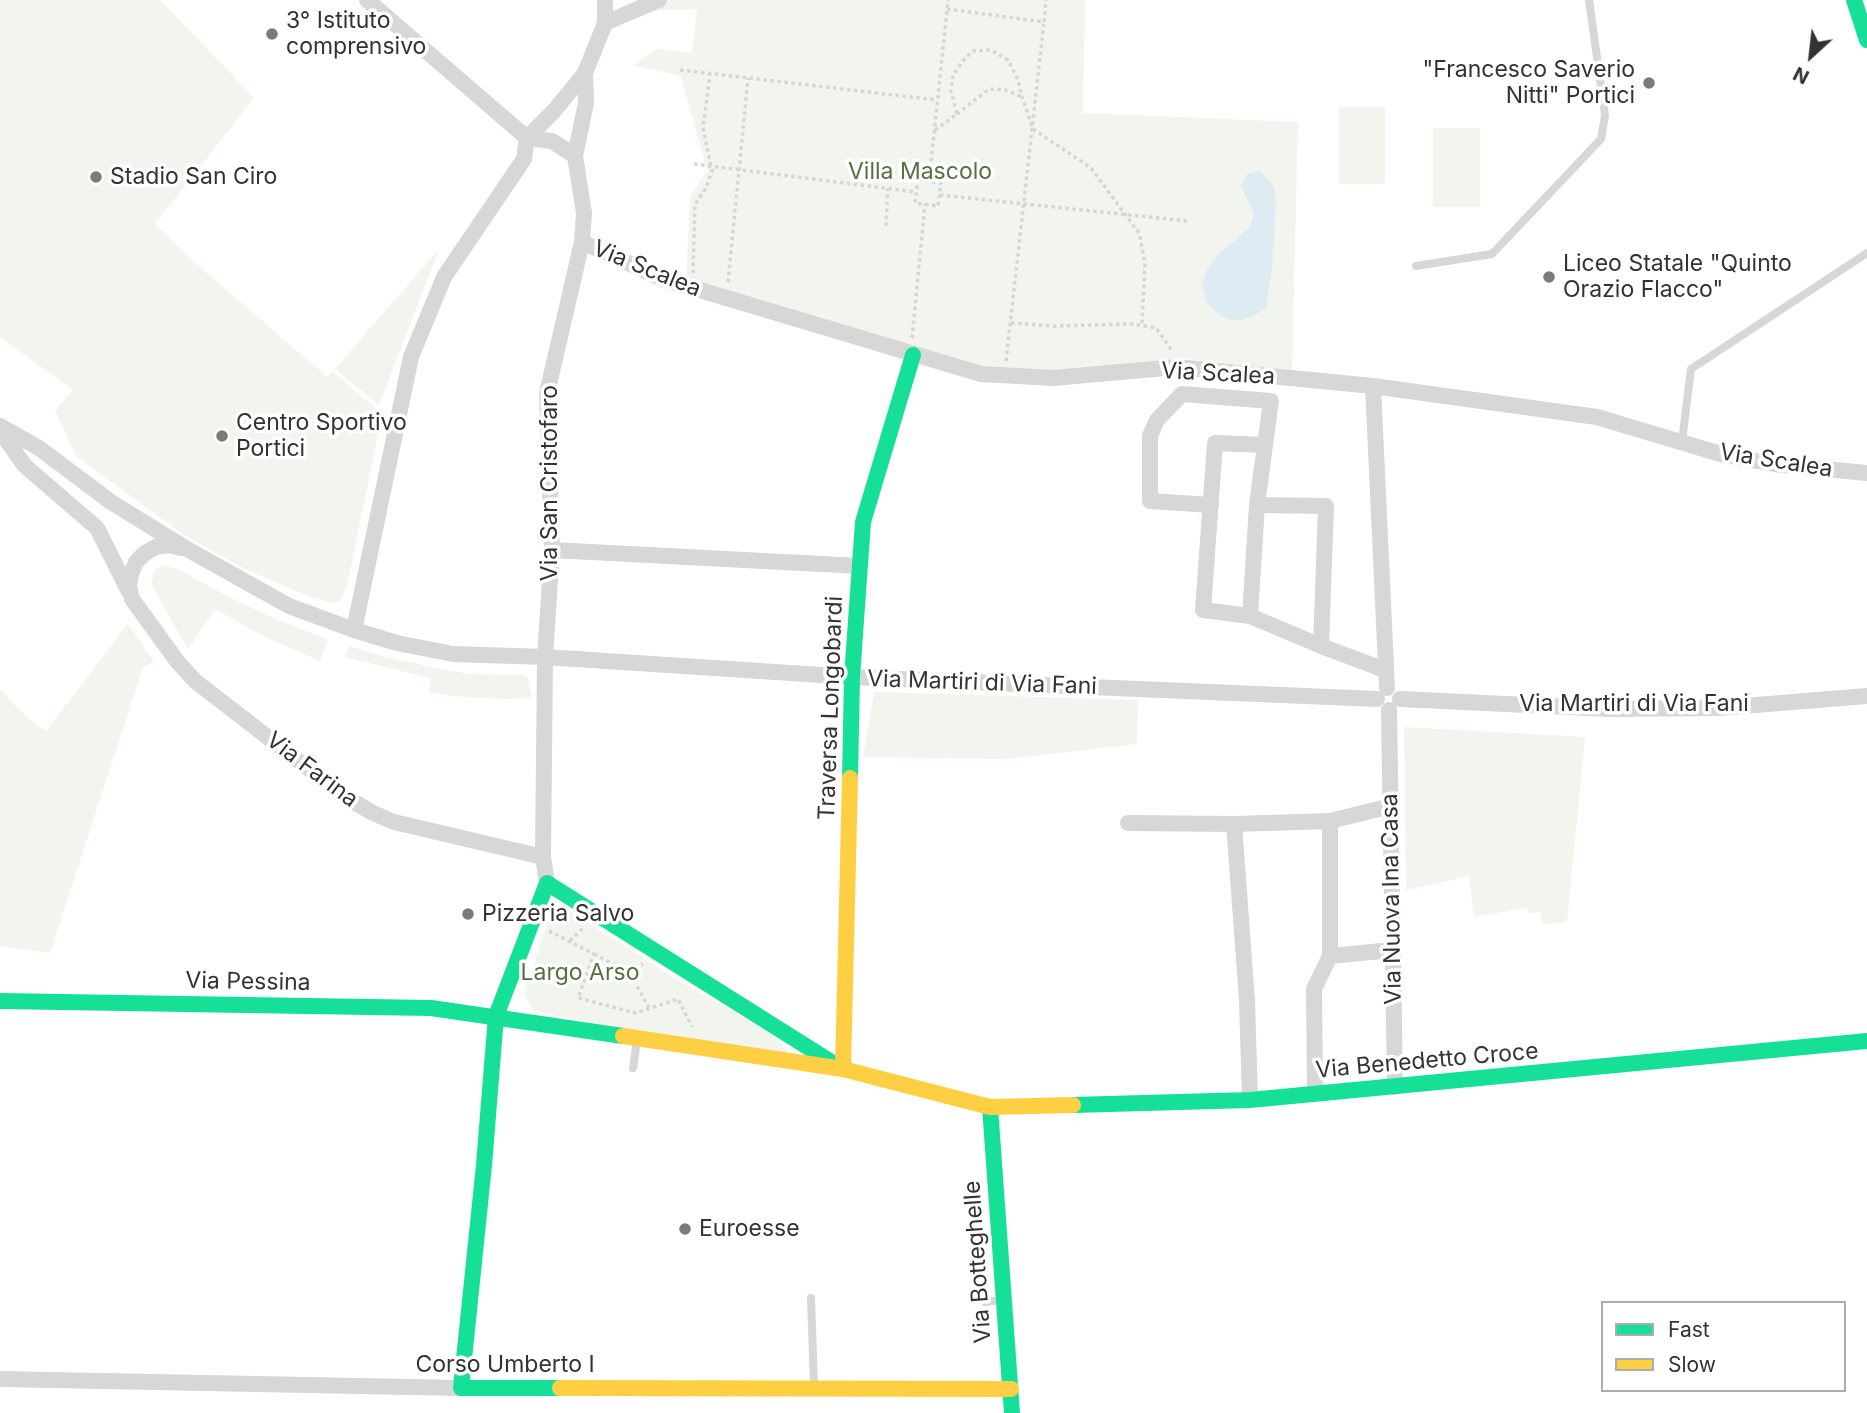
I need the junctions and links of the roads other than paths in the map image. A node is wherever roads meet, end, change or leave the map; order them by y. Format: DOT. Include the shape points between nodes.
graph roads {
  1 [pos="367,0"];
  2 [pos="605,0"];
  3 [pos="659,0"];
  4 [pos="1589,0"];
  5 [pos="1854,0"];
  6 [pos="605,23"];
  7 [pos="1867,40"];
  8 [pos="585,73"];
  9 [pos="527,138"];
  10 [pos="575,156"];
  11 [pos="582,242"];
  12 [pos="1867,253"];
  13 [pos="1416,266"];
  14 [pos="914,350"];
  15 [pos="1373,386"];
  16 [pos="0,428"];
  17 [pos="1682,442"];
  18 [pos="1265,445"];
  19 [pos="1867,473"];
  20 [pos="1211,505"];
  21 [pos="1257,505"];
  22 [pos="187,549"];
  23 [pos="552,550"];
  24 [pos="860,566"];
  25 [pos="132,598"];
  26 [pos="1250,616"];
  27 [pos="354,630"];
  28 [pos="1321,646"];
  29 [pos="545,657"];
  30 [pos="1385,670"];
  31 [pos="852,677"];
  32 [pos="1867,696"];
  33 [pos="1388,699"];
  34 [pos="1391,806"];
  35 [pos="1330,821"];
  36 [pos="1128,823"];
  37 [pos="1234,824"];
  38 [pos="543,857"];
  39 [pos="547,883"];
  40 [pos="1392,950"];
  41 [pos="1330,956"];
  42 [pos="0,1001"];
  43 [pos="495,1016"];
  44 [pos="637,1038"];
  45 [pos="1867,1041"];
  46 [pos="633,1068"];
  47 [pos="843,1069"];
  48 [pos="1395,1087"];
  49 [pos="1315,1094"];
  50 [pos="1250,1100"];
  51 [pos="990,1107"];
  52 [pos="811,1298"];
  53 [pos="1004,1300"];
  54 [pos="985,1302"];
  55 [pos="0,1379"];
  56 [pos="461,1388"];
  57 [pos="814,1389"];
  58 [pos="1011,1390"];
  59 [pos="1012,1413"];
  1 -- 9 [label="street"];
  2 -- 6 [label="street"];
  3 -- 6 [label="street"];
  4 -- 13 [label="lane" via="1605,115 1601,139 1492,254"];
  5 -- 7 [label="main road"];
  6 -- 8 [label="street"];
  8 -- 9 [label="street"];
  8 -- 10 [label="street" via="586,103"];
  9 -- 10 [label="street" via="552,141"];
  9 -- 27 [label="street" via="524,159 443,277 411,357"];
  10 -- 11 [label="street, Via San Cristofaro" via="584,213"];
  11 -- 14 [label="street, Via Scalea" via="663,279"];
  11 -- 23 [label="street, Via San Cristofaro" via="547,393"];
  12 -- 17 [label="lane" via="1691,369"];
  14 -- 15 [label="street, Via Scalea" via="981,374 1054,378 1177,368"];
  14 -- 24 [label="main road, Traversa Longobardi" via="863,522"];
  15 -- 17 [label="street, Via Scalea" via="1597,417"];
  15 -- 30 [label="street, Via Nuova Ina Casa"];
  16 -- 22 [label="street, Via Farina" via="39,448 111,502"];
  16 -- 25 [label="street, Via Farina" via="25,466 97,528"];
  17 -- 19 [label="street, Via Scalea" via="1774,464"];
  18 -- 20 [label="street" via="1215,443"];
  18 -- 20 [label="street" via="1271,401 1182,394 1157,420 1150,436 1150,501"];
  18 -- 21 [label="street"];
  20 -- 26 [label="street" via="1203,610"];
  21 -- 26 [label="street"];
  21 -- 28 [label="street" via="1326,506"];
  22 -- 25 [label="street, Via Farina" via="168,545 145,553 131,574"];
  22 -- 27 [label="street, Via Farina" via="289,606"];
  23 -- 24 [label="street"];
  23 -- 29 [label="street, Via San Cristofaro"];
  24 -- 31 [label="main road, Traversa Longobardi"];
  25 -- 38 [label="street, Via Farina" via="195,681 344,796 394,822"];
  26 -- 28 [label="street"];
  27 -- 29 [label="street, Via Farina" via="453,654"];
  28 -- 30 [label="street"];
  29 -- 31 [label="street, Via Martiri di Via Fani"];
  29 -- 38 [label="street, Via San Cristofaro"];
  30 -- 33 [label="street, Via Nuova Ina Casa"];
  31 -- 33 [label="street, Via Martiri di Via Fani"];
  31 -- 47 [label="main road, Traversa Longobardi"];
  32 -- 33 [label="street, Via Martiri di Via Fani" via="1719,708 1611,709"];
  33 -- 34 [label="street, Via Nuova Ina Casa"];
  34 -- 35 [label="street"];
  34 -- 40 [label="street, Via Nuova Ina Casa"];
  35 -- 37 [label="street"];
  35 -- 41 [label="street"];
  36 -- 37 [label="street"];
  37 -- 50 [label="street"];
  38 -- 39 [label="street"];
  39 -- 43 [label="main road"];
  39 -- 47 [label="main road"];
  40 -- 41 [label="street"];
  40 -- 48 [label="street, Via Nuova Ina Casa"];
  41 -- 49 [label="street" via="1314,989"];
  42 -- 43 [label="main road, Via Pessina" via="431,1008"];
  43 -- 44 [label="main road"];
  43 -- 56 [label="main road"];
  44 -- 46 [label="lane"];
  44 -- 47 [label="main road"];
  45 -- 48 [label="main road, Via Benedetto Croce"];
  47 -- 51 [label="main road, Via Benedetto Croce"];
  48 -- 49 [label="main road, Via Benedetto Croce"];
  49 -- 50 [label="main road, Via Benedetto Croce"];
  50 -- 51 [label="main road, Via Benedetto Croce"];
  51 -- 53 [label="main road, Via Botteghelle"];
  52 -- 57 [label="lane"];
  53 -- 54 [label="lane"];
  53 -- 58 [label="main road, Via Botteghelle"];
  55 -- 56 [label="street, Corso Umberto I"];
  56 -- 57 [label="main road, Corso Umberto I"];
  57 -- 58 [label="main road, Corso Umberto I"];
  58 -- 59 [label="main road, Via Botteghelle"];
}
